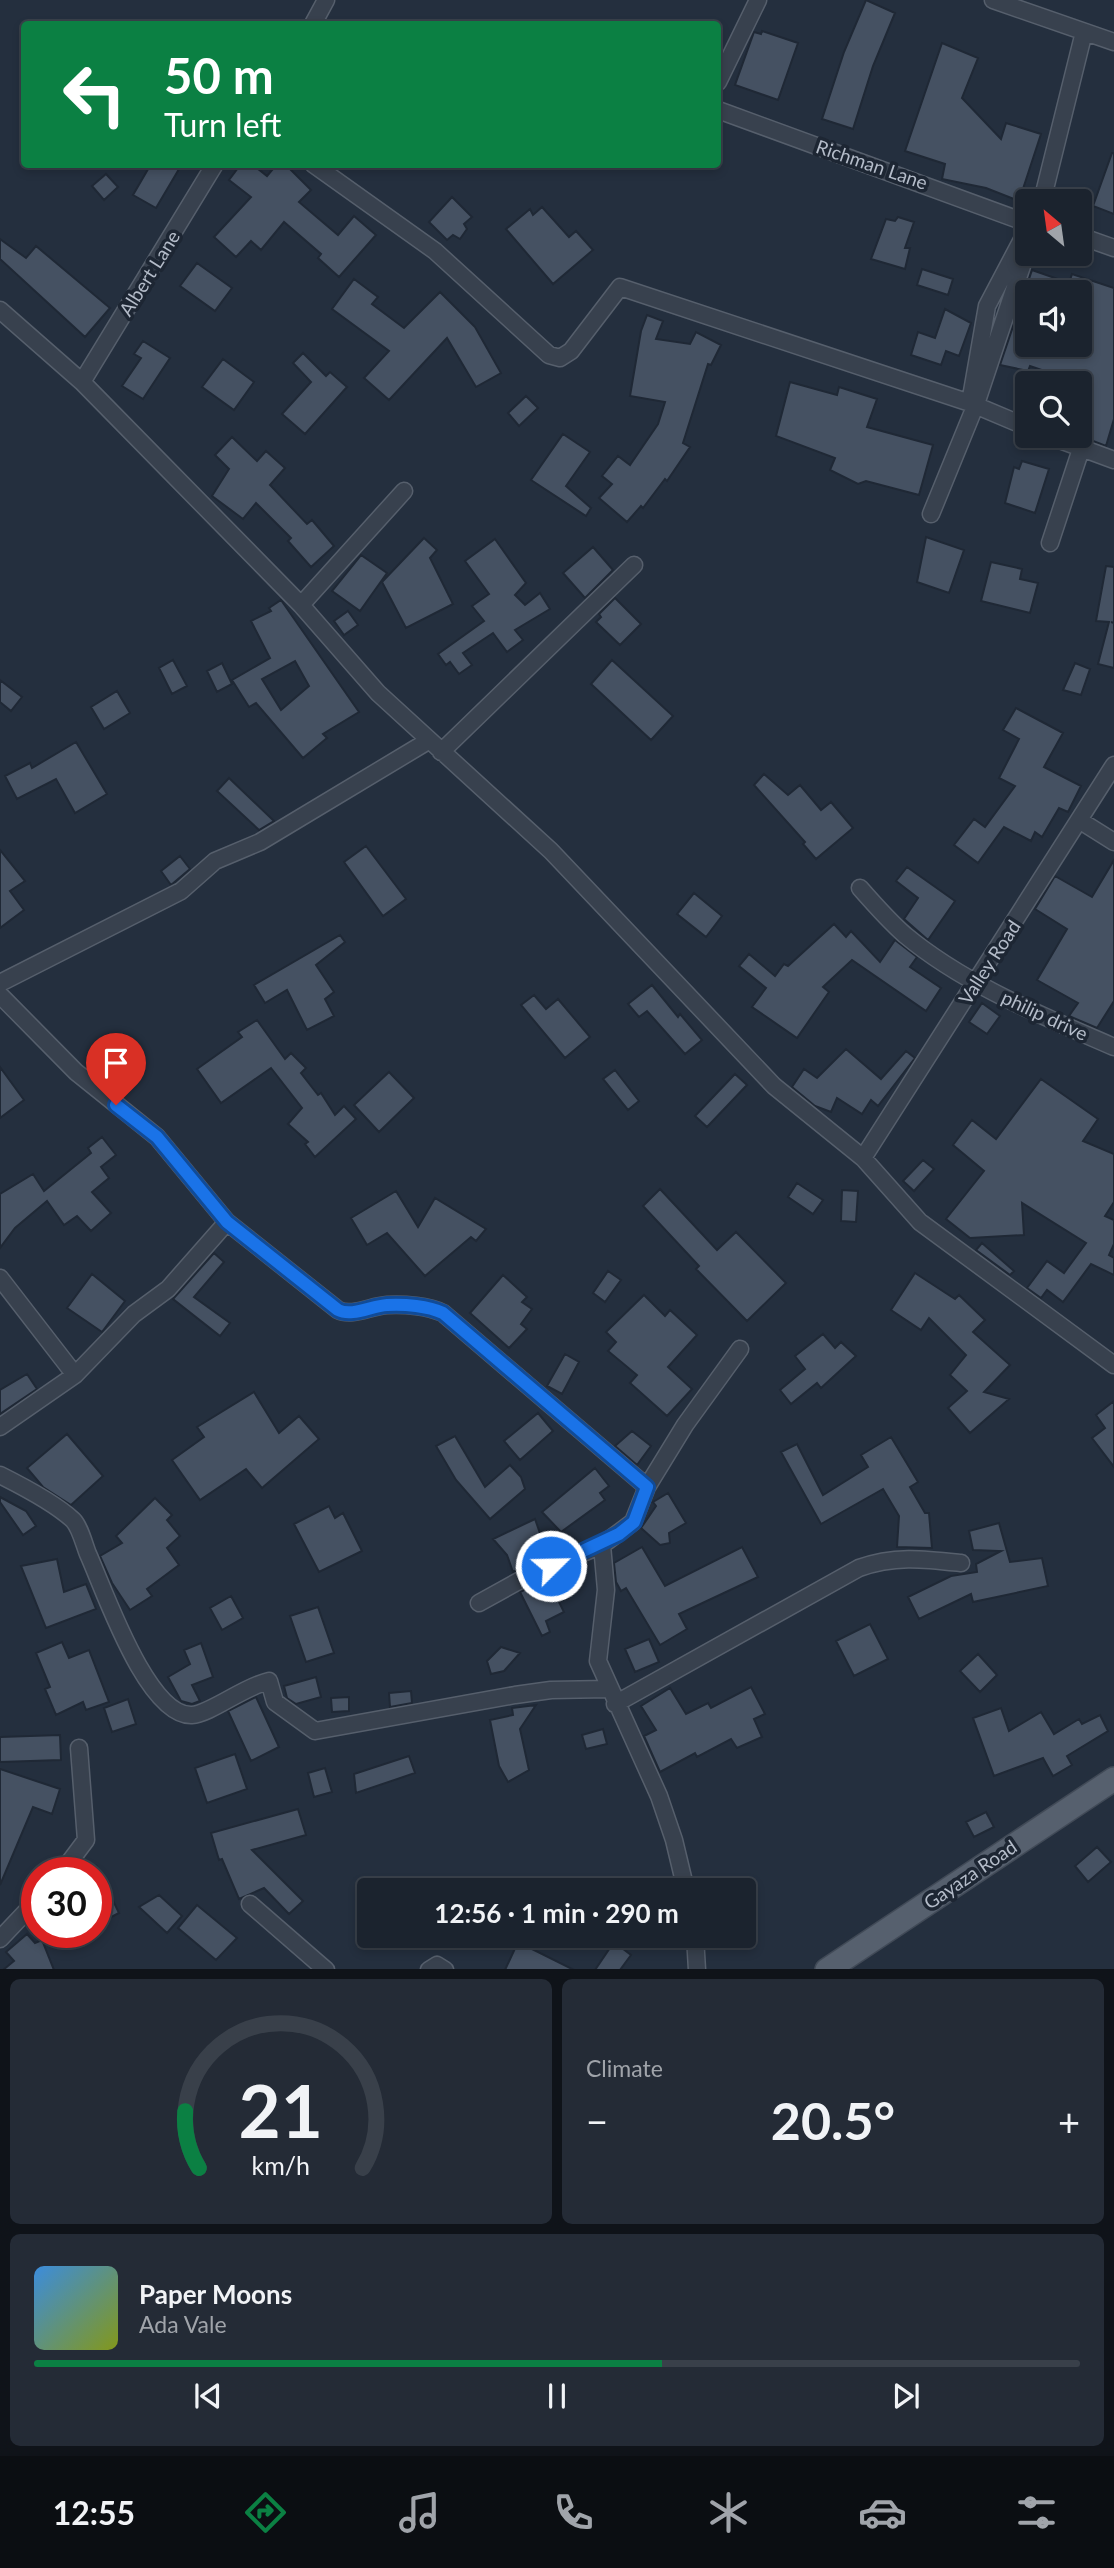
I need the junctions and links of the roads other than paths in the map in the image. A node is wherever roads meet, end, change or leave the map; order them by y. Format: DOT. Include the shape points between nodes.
graph roads {
  1 [pos="326,0"];
  2 [pos="758,0"];
  3 [pos="993,0"];
  4 [pos="315,21"];
  5 [pos="1084,32"];
  6 [pos="1114,42"];
  7 [pos="721,76"];
  8 [pos="721,111"];
  9 [pos="213,168"];
  10 [pos="319,168"];
  11 [pos="1045,189"];
  12 [pos="1015,217"];
  13 [pos="1092,240"];
  14 [pos="1114,248"];
  15 [pos="1015,253"];
  16 [pos="1022,266"];
  17 [pos="0,310"];
  18 [pos="82,382"];
  19 [pos="973,404"];
  20 [pos="1015,422"];
  21 [pos="1081,449"];
  22 [pos="1114,460"];
  23 [pos="404,491"];
  24 [pos="930,514"];
  25 [pos="1051,543"];
  26 [pos="634,565"];
  27 [pos="301,605"];
  28 [pos="434,746"];
  29 [pos="1114,765"];
  30 [pos="1079,820"];
  31 [pos="1114,842"];
  32 [pos="860,888"];
  33 [pos="976,982"];
  34 [pos="0,983"];
  35 [pos="0,995"];
  36 [pos="1114,1047"];
  37 [pos="863,1158"];
  38 [pos="227,1222"];
  39 [pos="0,1278"];
  40 [pos="740,1349"];
  41 [pos="1114,1364"];
  42 [pos="75,1375"];
  43 [pos="0,1427"];
  44 [pos="0,1475"];
  45 [pos="647,1487"];
  46 [pos="601,1545"];
  47 [pos="961,1563"];
  48 [pos="479,1602"];
  49 [pos="608,1689"];
  50 [pos="615,1704"];
  51 [pos="79,1748"];
  52 [pos="1114,1779"];
  53 [pos="73,1857"];
  54 [pos="683,1878"];
  55 [pos="250,1904"];
  56 [pos="21,1917"];
  57 [pos="0,1939"];
  58 [pos="696,1948"];
  59 [pos="326,1969"];
  60 [pos="429,1969"];
  61 [pos="445,1969"];
  62 [pos="697,1969"];
  63 [pos="827,1969"];
  1 -- 4 [label="street"];
  2 -- 7 [label="street"];
  3 -- 5 [label="street"];
  5 -- 6 [label="street"];
  5 -- 11 [label="street"];
  8 -- 12 [label="street"];
  9 -- 18 [label="street, Albert Lane"];
  10 -- 19 [label="street" via="435,251 549,355 560,358 571,351 620,287"];
  13 -- 14 [label="street"];
  15 -- 19 [label="street" via="987,306"];
  16 -- 19 [label="street"];
  17 -- 18 [label="street"];
  18 -- 27 [label="street"];
  19 -- 20 [label="street"];
  19 -- 24 [label="street"];
  21 -- 22 [label="street"];
  21 -- 25 [label="street"];
  23 -- 27 [label="street"];
  26 -- 28 [label="street"];
  27 -- 28 [label="street" via="378,693"];
  28 -- 34 [label="street" via="260,842 215,861 181,891"];
  28 -- 37 [label="street" via="551,851 774,1086"];
  29 -- 30 [label="street, Valley Road"];
  30 -- 31 [label="street"];
  30 -- 33 [label="street, Valley Road"];
  32 -- 33 [label="street, philip drive" via="903,934"];
  33 -- 36 [label="street, philip drive"];
  33 -- 37 [label="street, Valley Road"];
  35 -- 38 [label="street" via="76,1072 157,1137"];
  37 -- 41 [label="street" via="920,1222"];
  38 -- 42 [label="street" via="168,1289 134,1314"];
  38 -- 45 [label="street" via="344,1313 390,1305 434,1308 443,1313"];
  39 -- 42 [label="street"];
  40 -- 45 [label="street" via="704,1395"];
  42 -- 43 [label="street"];
  44 -- 49 [label="street" via="74,1521 140,1672 156,1694 189,1716 270,1681 275,1702 315,1731 515,1695"];
  45 -- 46 [label="street" via="634,1522"];
  46 -- 48 [label="street"];
  46 -- 49 [label="street" via="606,1590 598,1661"];
  47 -- 50 [label="street" via="908,1558 859,1568"];
  49 -- 50 [label="street"];
  50 -- 54 [label="street" via="659,1796"];
  51 -- 53 [label="street" via="86,1840"];
  52 -- 63 [label="main road, Gayaza Road"];
  55 -- 59 [label="street"];
  56 -- 57 [label="street"];
  58 -- 62 [label="street"];
  60 -- 61 [label="street" via="437,1965"];
}
